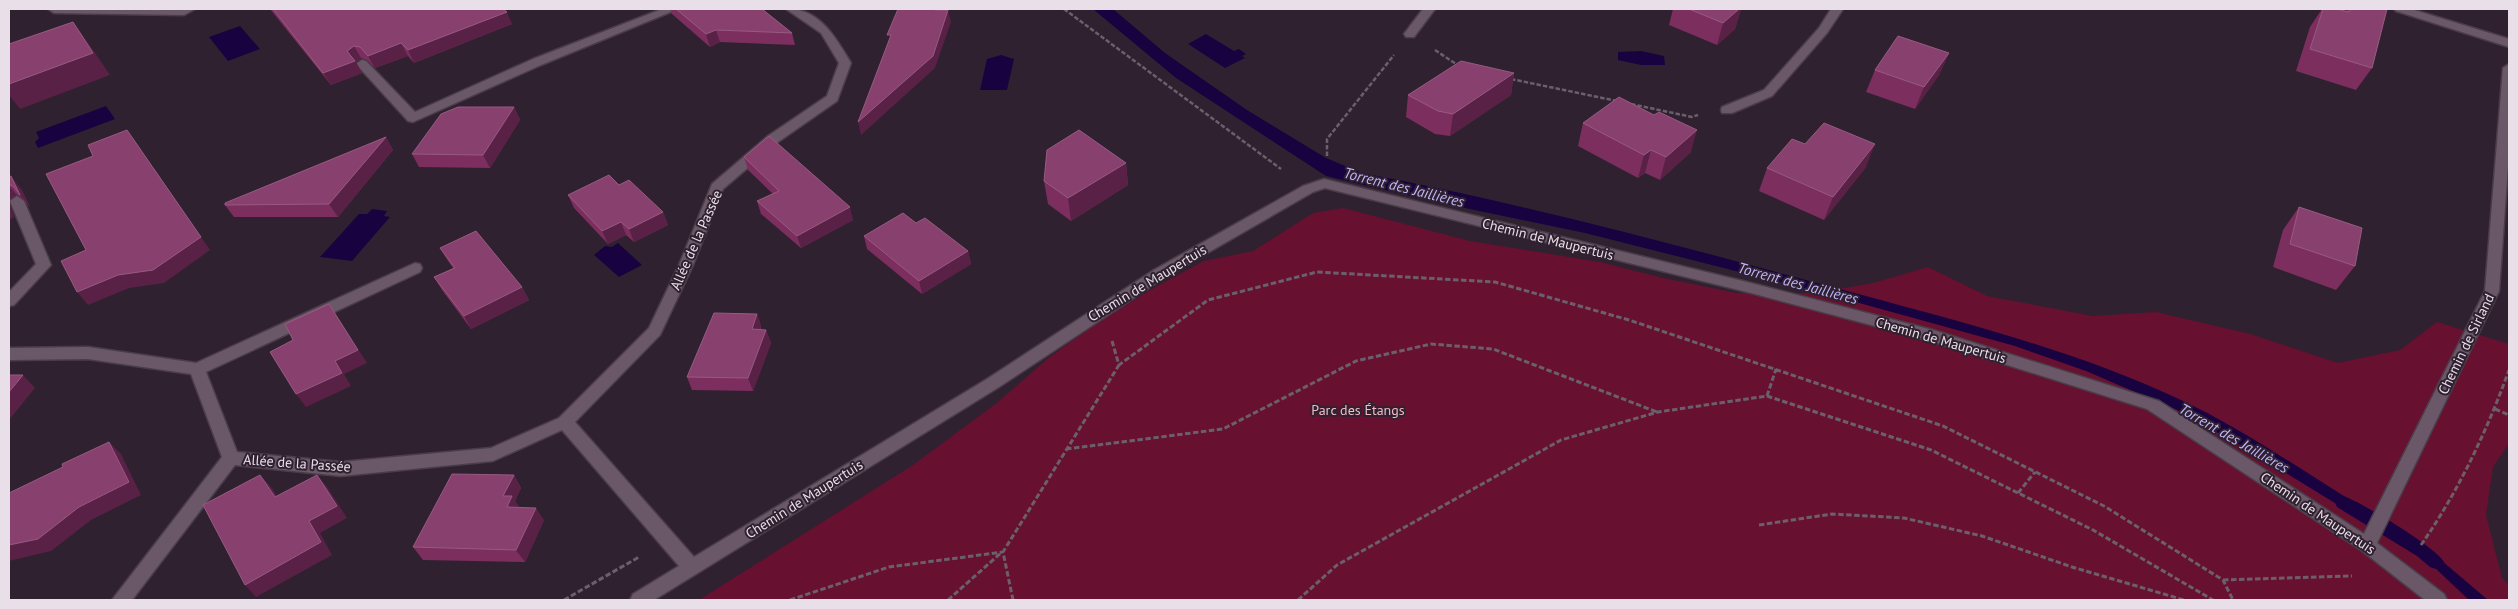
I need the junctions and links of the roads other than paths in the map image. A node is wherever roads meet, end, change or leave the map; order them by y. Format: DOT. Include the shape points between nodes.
graph roads {
  1 [pos="54,9"];
  2 [pos="189,9"];
  3 [pos="672,9"];
  4 [pos="792,9"];
  5 [pos="1429,9"];
  6 [pos="1837,9"];
  7 [pos="2400,9"];
  8 [pos="1410,34"];
  9 [pos="2509,43"];
  10 [pos="362,64"];
  11 [pos="2509,68"];
  12 [pos="1727,110"];
  13 [pos="17,201"];
  14 [pos="415,268"];
  15 [pos="9,301"];
  16 [pos="9,354"];
  17 [pos="197,369"];
  18 [pos="565,422"];
  19 [pos="231,458"];
  20 [pos="2369,542"];
  21 [pos="692,568"];
  22 [pos="121,600"];
  23 [pos="639,600"];
  24 [pos="2438,600"];
  1 -- 2 [label="street"];
  3 -- 10 [label="street" via="537,62 413,118"];
  4 -- 18 [label="street, Allée de la Passée" via="826,31 846,63 833,98 773,139 718,187 655,331"];
  5 -- 8 [label="street"];
  6 -- 12 [label="street" via="1823,30 1768,93"];
  7 -- 9 [label="street"];
  11 -- 20 [label="street, Chemin de Sirland" via="2492,291"];
  13 -- 15 [label="street" via="44,265"];
  14 -- 17 [label="street"];
  16 -- 17 [label="street" via="88,353"];
  17 -- 19 [label="street, Allée de la Passée"];
  18 -- 19 [label="street, Allée de la Passée" via="493,454 341,469"];
  18 -- 21 [label="street"];
  19 -- 22 [label="street, Allée de la Passée"];
  20 -- 21 [label="street, Chemin de Maupertuis" via="2153,405 1933,336 1324,183 1159,274 994,383"];
  20 -- 24 [label="street, Chemin de Maupertuis"];
  21 -- 23 [label="street, Chemin de Maupertuis"];
}
